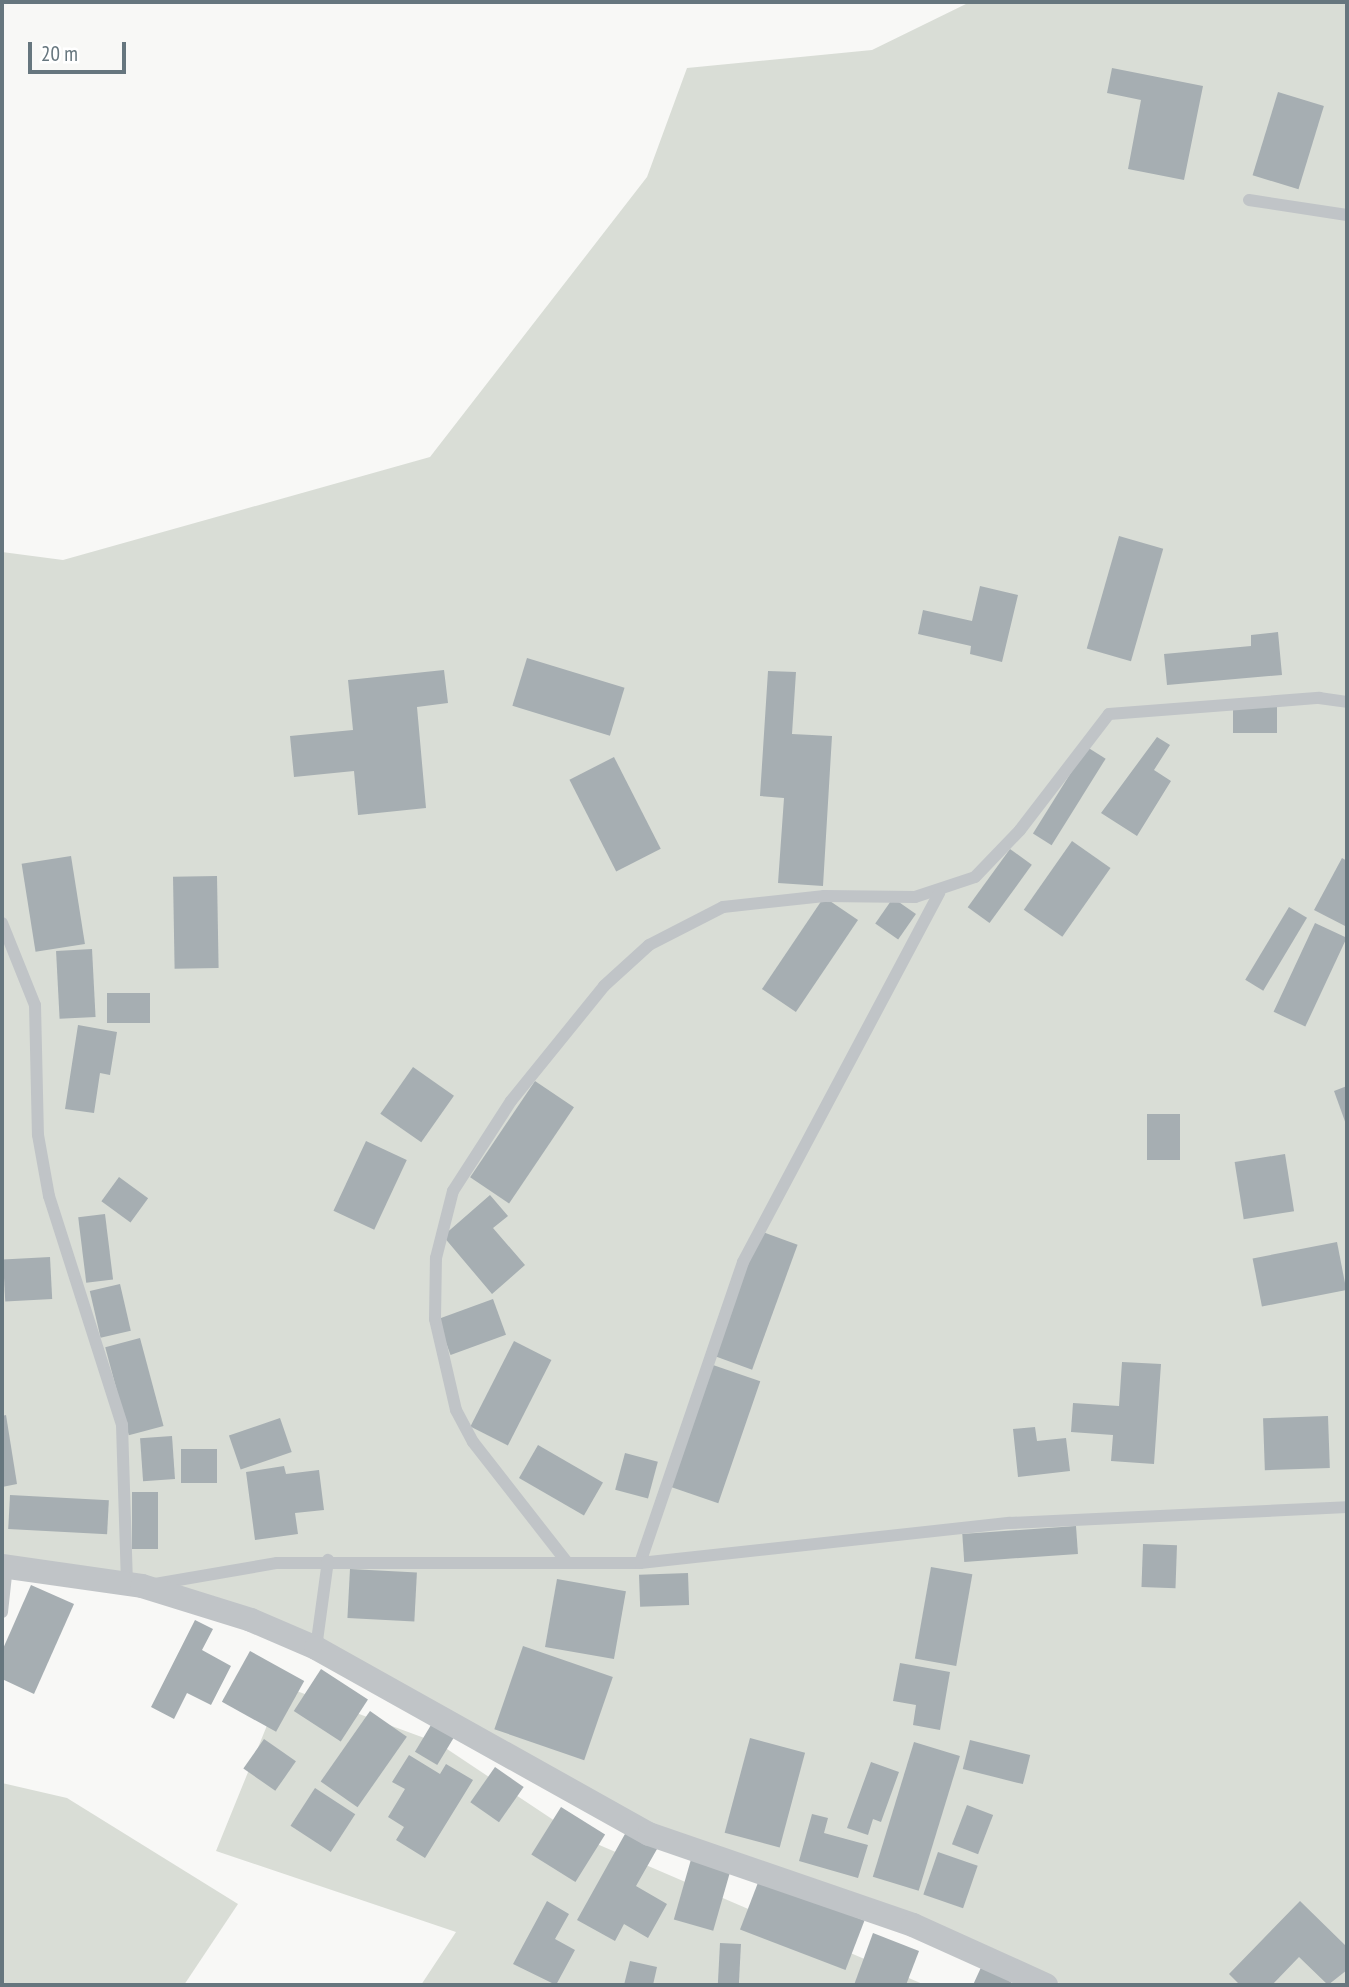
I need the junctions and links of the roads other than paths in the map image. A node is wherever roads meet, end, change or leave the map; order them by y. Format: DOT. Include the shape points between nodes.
graph roads {
  1 [pos="1249,200"];
  2 [pos="1347,215"];
  3 [pos="1347,702"];
  4 [pos="939,893"];
  5 [pos="2,923"];
  6 [pos="1347,1507"];
  7 [pos="328,1560"];
  8 [pos="566,1561"];
  9 [pos="640,1563"];
  10 [pos="4,1566"];
  11 [pos="134,1585"];
  12 [pos="2,1612"];
  13 [pos="316,1648"];
  14 [pos="1046,1985"];
  1 -- 2 [label="lane"];
  3 -- 4 [label="lane" via="1319,698 1109,714 987,868"];
  4 -- 8 [label="lane" via="746,903 689,919 604,986 511,1101 453,1191 436,1258 435,1319 447,1384 473,1442"];
  4 -- 9 [label="lane" via="743,1262"];
  5 -- 11 [label="lane" via="35,1005 38,1135 49,1196 122,1425"];
  6 -- 9 [label="lane" via="1010,1523"];
  7 -- 8 [label="lane"];
  7 -- 11 [label="lane"];
  7 -- 13 [label="lane"];
  8 -- 9 [label="lane"];
  10 -- 11 [label="street"];
  10 -- 12 [label="lane"];
  11 -- 13 [label="street" via="214,1606"];
  13 -- 14 [label="street" via="649,1834 913,1925"];
}
